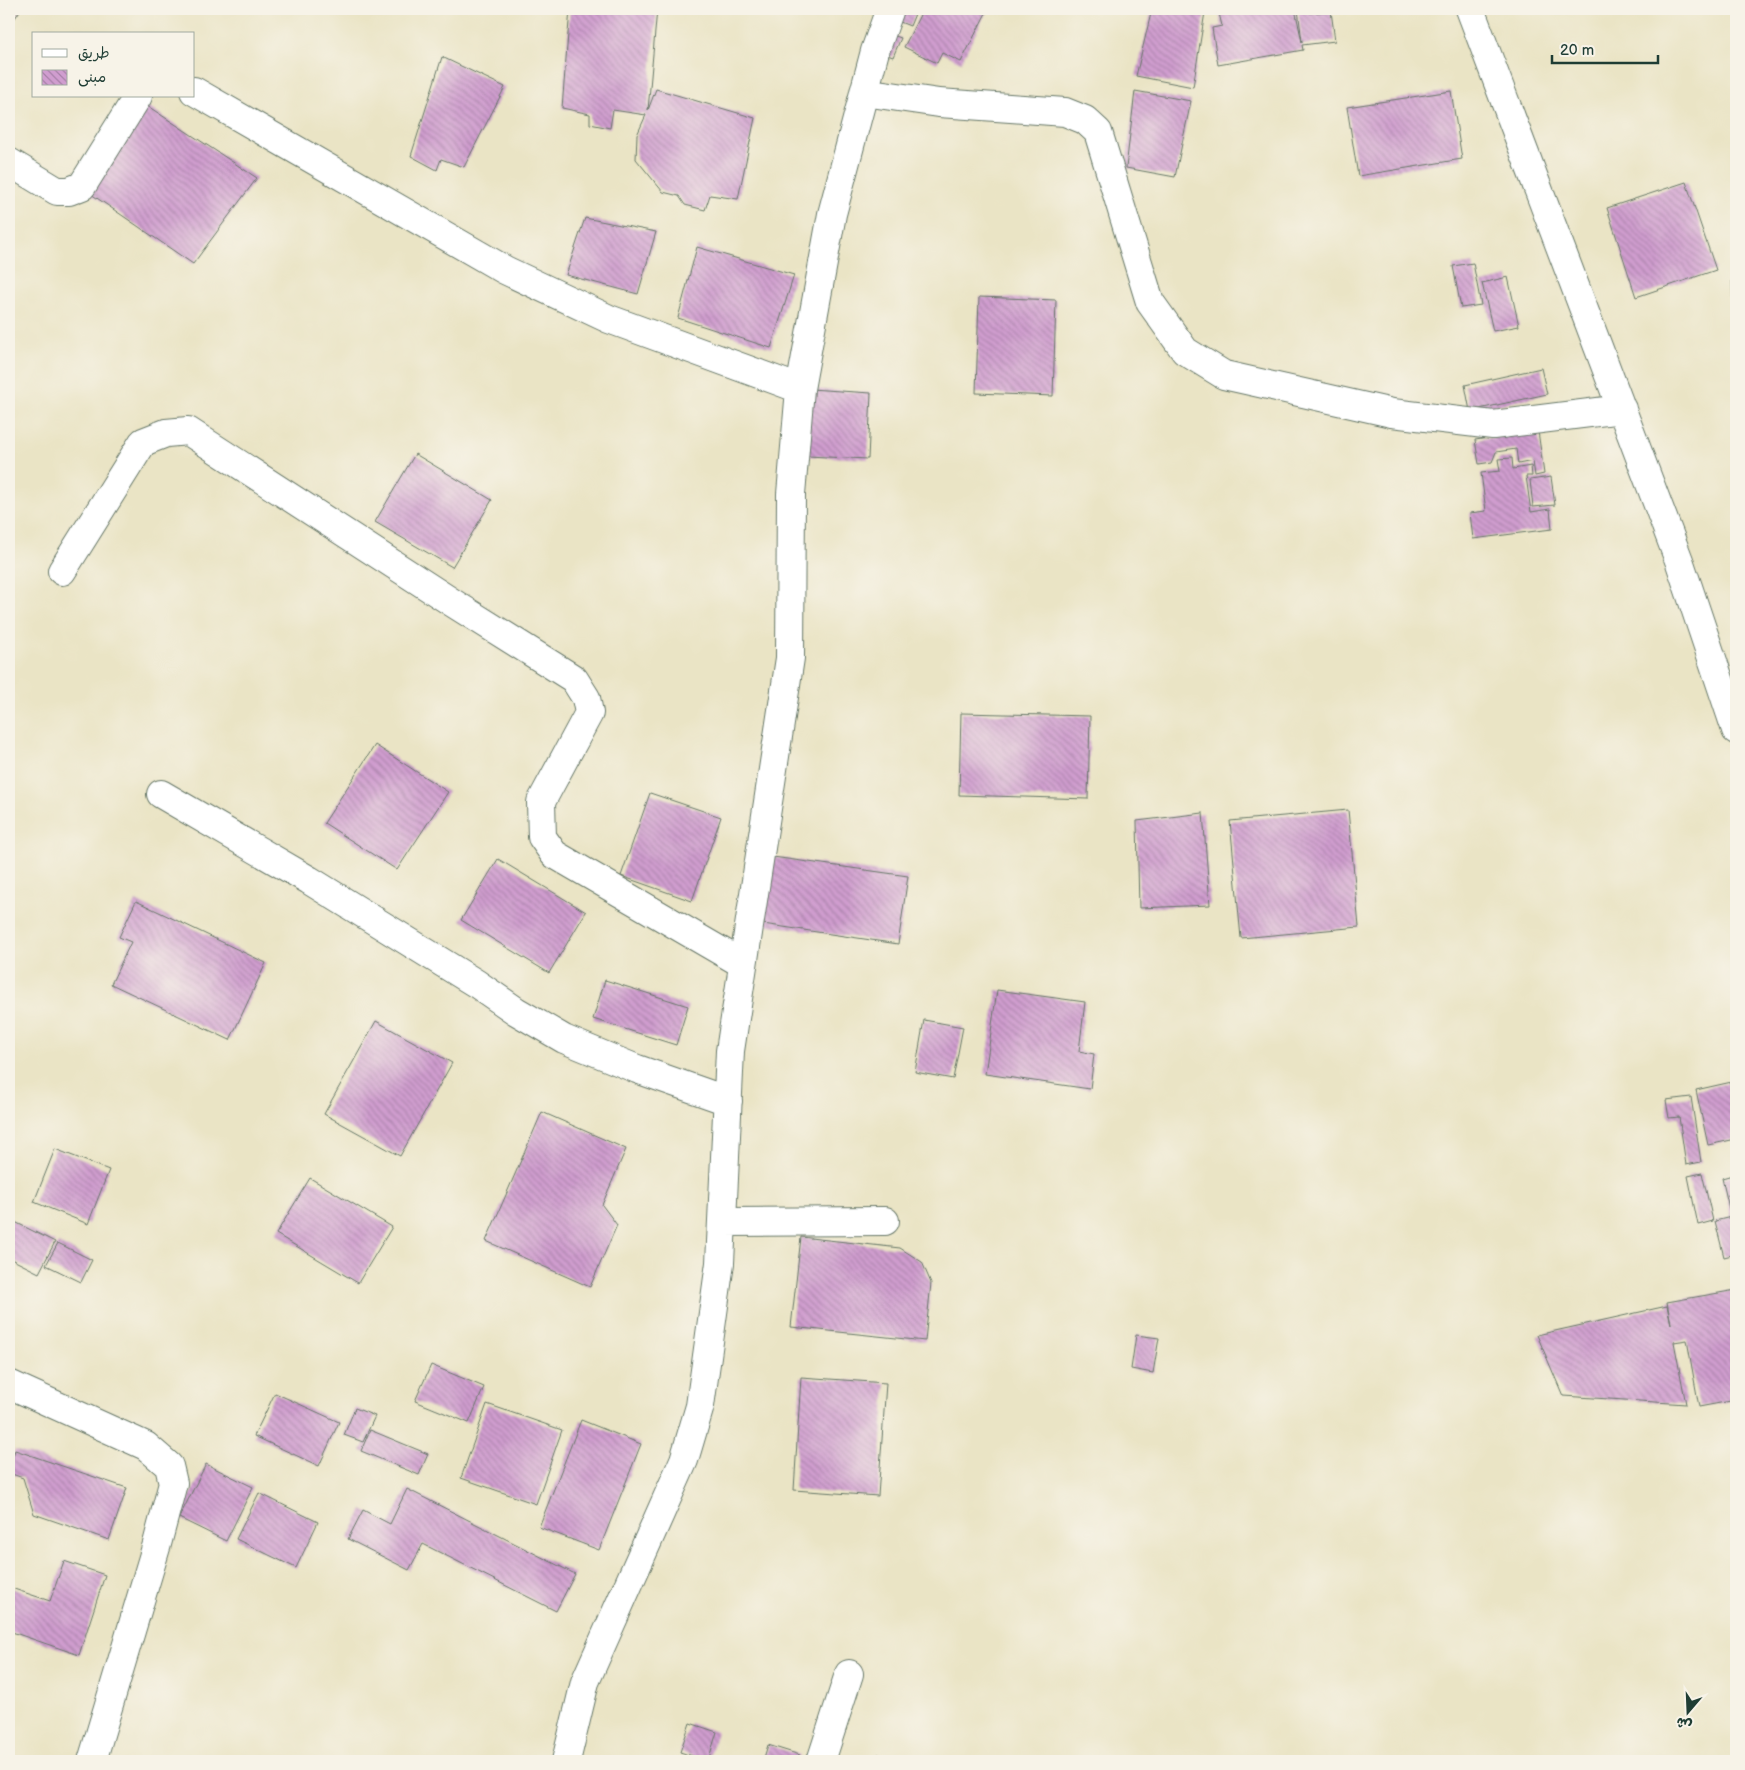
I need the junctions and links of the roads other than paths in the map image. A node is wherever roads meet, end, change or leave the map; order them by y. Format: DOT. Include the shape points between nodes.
graph roads {
  1 [pos="890,9"];
  2 [pos="1470,9"];
  3 [pos="195,92"];
  4 [pos="864,92"];
  5 [pos="137,98"];
  6 [pos="9,162"];
  7 [pos="800,389"];
  8 [pos="1622,409"];
  9 [pos="62,571"];
  10 [pos="1736,730"];
  11 [pos="161,794"];
  12 [pos="743,964"];
  13 [pos="728,1101"];
  14 [pos="885,1221"];
  15 [pos="722,1222"];
  16 [pos="9,1384"];
  17 [pos="849,1674"];
  18 [pos="92,1761"];
  19 [pos="566,1761"];
  20 [pos="821,1761"];
  1 -- 4 [label="street"];
  2 -- 8 [label="street"];
  3 -- 7 [label="street" via="505,270 609,319"];
  4 -- 7 [label="street" via="832,214"];
  4 -- 8 [label="street" via="938,104 1065,112 1085,120 1098,132 1150,302 1185,351 1224,375 1392,413 1493,424"];
  5 -- 6 [label="street" via="82,186 57,191"];
  7 -- 12 [label="street" via="791,494 790,658"];
  8 -- 10 [label="street" via="1680,563"];
  9 -- 12 [label="street" via="143,442 166,433 188,431 574,679 586,698 589,713 541,802 542,837 554,854"];
  11 -- 13 [label="street" via="309,880 564,1039"];
  12 -- 13 [label="street" via="730,1051"];
  13 -- 15 [label="street"];
  14 -- 15 [label="street"];
  15 -- 19 [label="street" via="720,1263 700,1406 684,1460 585,1682"];
  16 -- 18 [label="street" via="146,1446 169,1466 173,1483"];
  17 -- 20 [label="street"];
}
